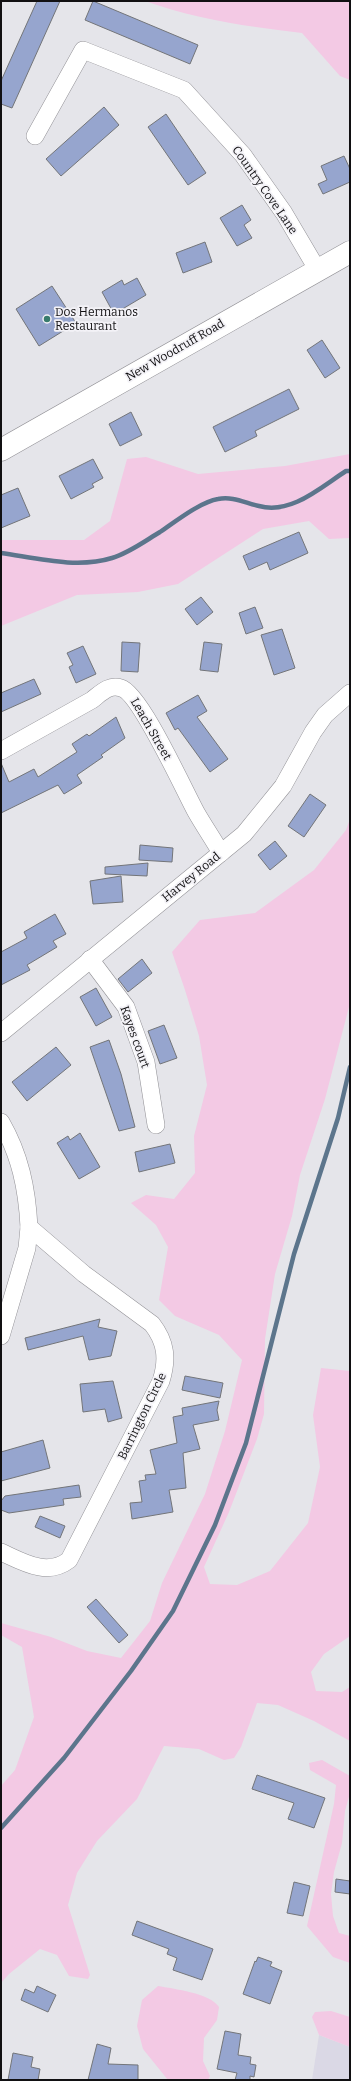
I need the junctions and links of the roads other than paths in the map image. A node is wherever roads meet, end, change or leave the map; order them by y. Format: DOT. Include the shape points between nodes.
graph roads {
  1 [pos="35,136"];
  2 [pos="350,252"];
  3 [pos="317,269"];
  4 [pos="1,450"];
  5 [pos="350,693"];
  6 [pos="1,751"];
  7 [pos="222,853"];
  8 [pos="90,959"];
  9 [pos="1,1033"];
  10 [pos="1,1122"];
  11 [pos="156,1125"];
  12 [pos="29,1227"];
  13 [pos="1,1336"];
  14 [pos="1,1552"];
  1 -- 3 [label="street, Country Cove Lane" via="83,50 184,90 243,155 284,213"];
  2 -- 3 [label="main road, New Woodruff Road"];
  3 -- 4 [label="main road, New Woodruff Road"];
  5 -- 7 [label="street, Harvey Road" via="332,707 321,720 268,807 244,834"];
  6 -- 7 [label="street, Leach Street" via="92,700 105,690 116,686 126,690 154,731 196,813"];
  7 -- 8 [label="street, Harvey Road"];
  8 -- 9 [label="street, Harvey Road"];
  8 -- 11 [label="street, Kayes court" via="126,1007 146,1062"];
  10 -- 12 [label="street" via="22,1167 28,1197"];
  12 -- 13 [label="street" via="27,1248"];
  12 -- 14 [label="street, Barrington Circle" via="84,1274 152,1324 164,1345 166,1363 161,1381 68,1560 56,1568 42,1568"];
}
